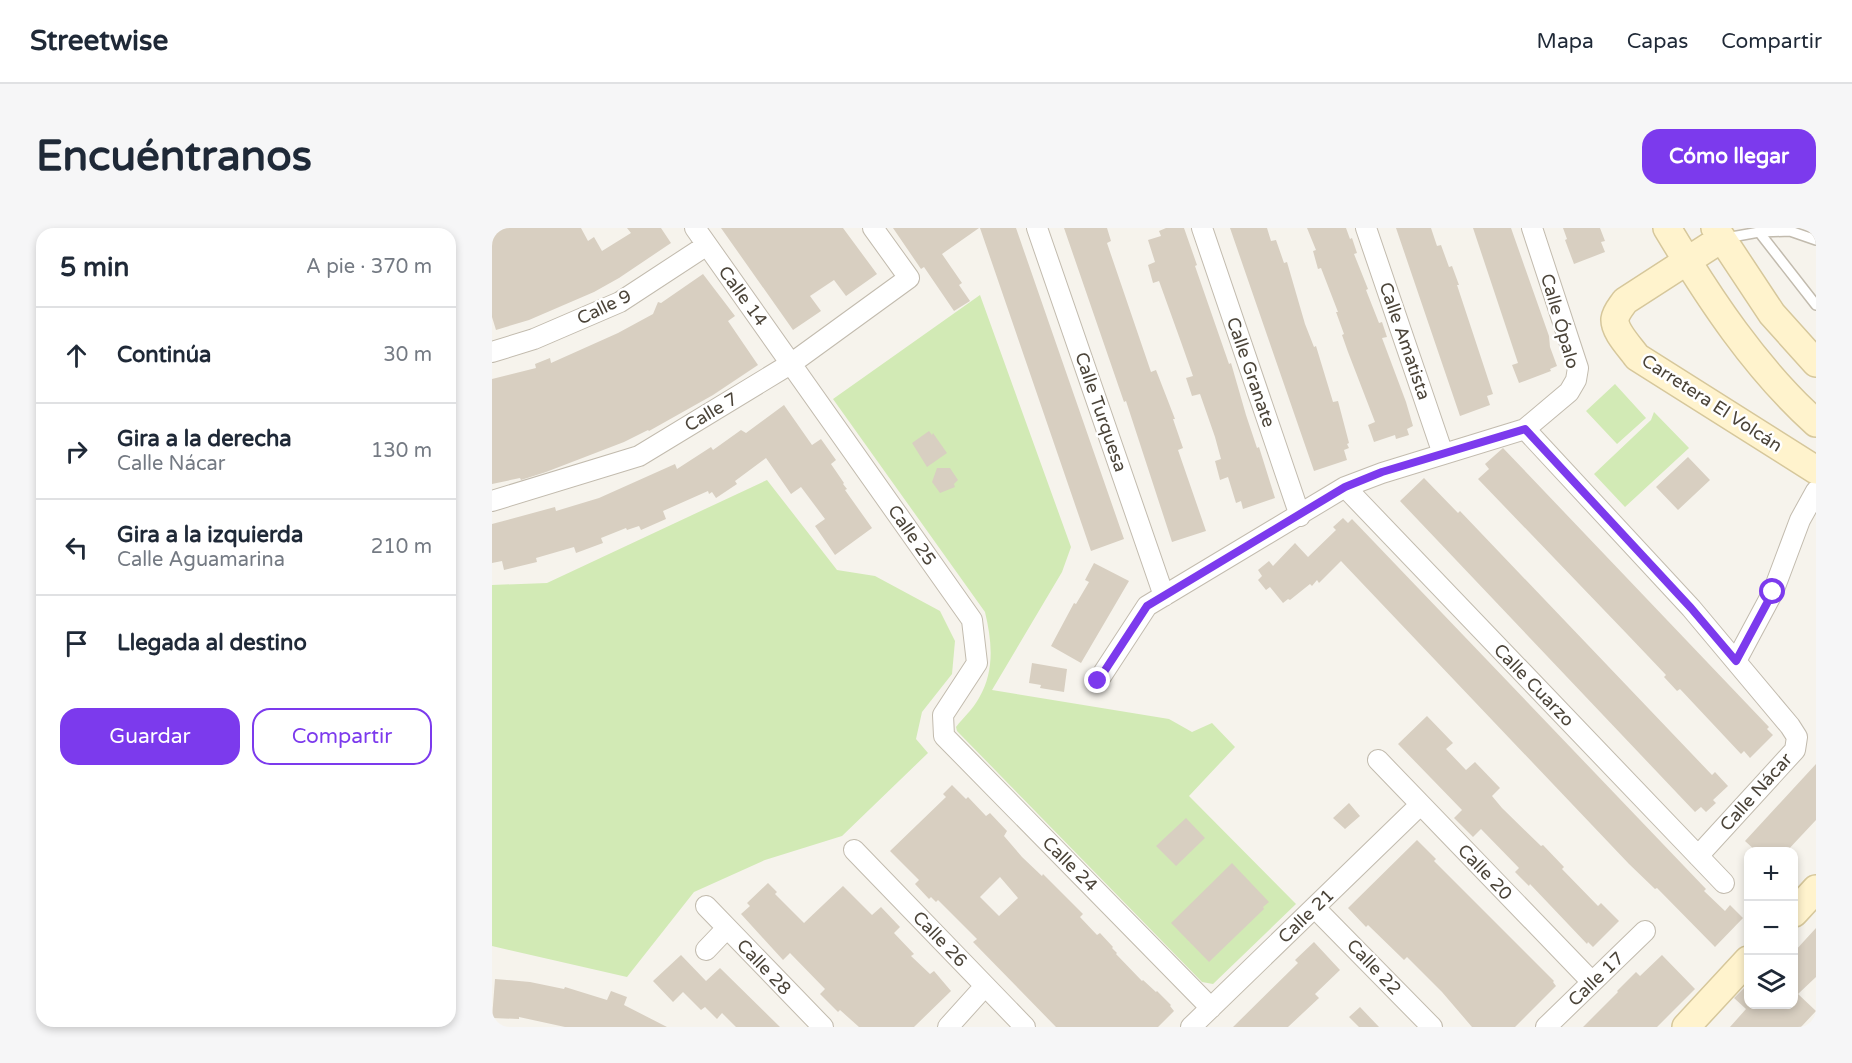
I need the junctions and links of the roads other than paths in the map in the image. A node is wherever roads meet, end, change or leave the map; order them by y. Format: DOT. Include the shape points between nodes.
graph roads {
  1 [pos="695,228"];
  2 [pos="873,228"];
  3 [pos="1037,228"];
  4 [pos="1202,228"];
  5 [pos="1366,228"];
  6 [pos="1532,228"];
  7 [pos="1667,228"];
  8 [pos="1776,229"];
  9 [pos="1759,232"];
  10 [pos="1718,233"];
  11 [pos="1816,240"];
  12 [pos="707,245"];
  13 [pos="1686,260"];
  14 [pos="1816,305"];
  15 [pos="492,352"];
  16 [pos="792,363"];
  17 [pos="1816,363"];
  18 [pos="1816,423"];
  19 [pos="1525,429"];
  20 [pos="1443,454"];
  21 [pos="1816,470"];
  22 [pos="1345,487"];
  23 [pos="1816,491"];
  24 [pos="492,501"];
  25 [pos="1300,516"];
  26 [pos="1164,596"];
  27 [pos="1736,661"];
  28 [pos="1098,681"];
  29 [pos="943,715"];
  30 [pos="1378,760"];
  31 [pos="1420,805"];
  32 [pos="854,850"];
  33 [pos="1698,856"];
  34 [pos="1724,883"];
  35 [pos="1816,889"];
  36 [pos="706,906"];
  37 [pos="1316,908"];
  38 [pos="1798,909"];
  39 [pos="727,928"];
  40 [pos="1645,931"];
  41 [pos="706,950"];
  42 [pos="1744,965"];
  43 [pos="1592,982"];
  44 [pos="985,986"];
  45 [pos="1211,1008"];
  46 [pos="1429,1026"];
  47 [pos="823,1027"];
  48 [pos="948,1027"];
  49 [pos="1025,1027"];
  50 [pos="1191,1027"];
  51 [pos="1546,1027"];
  52 [pos="1686,1027"];
  1 -- 12 [label="street, Calle 14"];
  2 -- 16 [label="street, Calle 7" via="909,278"];
  3 -- 26 [label="street, Calle Turquesa"];
  4 -- 25 [label="street, Calle Granate"];
  5 -- 20 [label="street, Calle Amatista"];
  6 -- 19 [label="street, Calle Ópalo" via="1578,368 1569,392"];
  7 -- 13 [label="street"];
  8 -- 9 [label="lane"];
  8 -- 11 [label="lane"];
  9 -- 10 [label="lane"];
  9 -- 14 [label="lane"];
  10 -- 13 [label="street, Carretera El Volcán"];
  10 -- 17 [label="street" via="1772,314"];
  12 -- 15 [label="street, Calle 9" via="620,302 534,339"];
  12 -- 16 [label="street, Calle 14"];
  13 -- 18 [label="street" via="1742,342"];
  13 -- 21 [label="street, Carretera El Volcán" via="1624,302 1615,322 1623,338 1637,357"];
  16 -- 24 [label="street, Calle 7" via="639,456"];
  16 -- 29 [label="street, Calle 25" via="972,620 977,663"];
  19 -- 20 [label="street"];
  19 -- 27 [label="street, Calle Nácar"];
  20 -- 22 [label="street"];
  22 -- 25 [label="street"];
  22 -- 33 [label="street, Calle Cuarzo"];
  23 -- 27 [label="street" via="1800,520 1773,592"];
  25 -- 26 [label="street"];
  26 -- 28 [label="street" via="1147,606"];
  27 -- 33 [label="street, Calle Nácar" via="1790,726 1797,743 1795,750"];
  29 -- 45 [label="street, Calle 24" via="944,736"];
  30 -- 31 [label="street, Calle 20"];
  31 -- 37 [label="street, Calle 21"];
  31 -- 43 [label="street, Calle 20"];
  32 -- 44 [label="street, Calle 26"];
  33 -- 34 [label="street, Calle Cuarzo"];
  35 -- 38 [label="street"];
  36 -- 39 [label="street, Calle 28"];
  37 -- 45 [label="street, Calle 21"];
  37 -- 46 [label="street, Calle 22"];
  39 -- 41 [label="street"];
  39 -- 47 [label="street, Calle 28"];
  40 -- 43 [label="street, Calle 17"];
  42 -- 52 [label="street"];
  43 -- 51 [label="street, Calle 17"];
  44 -- 48 [label="street"];
  44 -- 49 [label="street, Calle 26"];
  45 -- 50 [label="street, Calle 21"];
}
